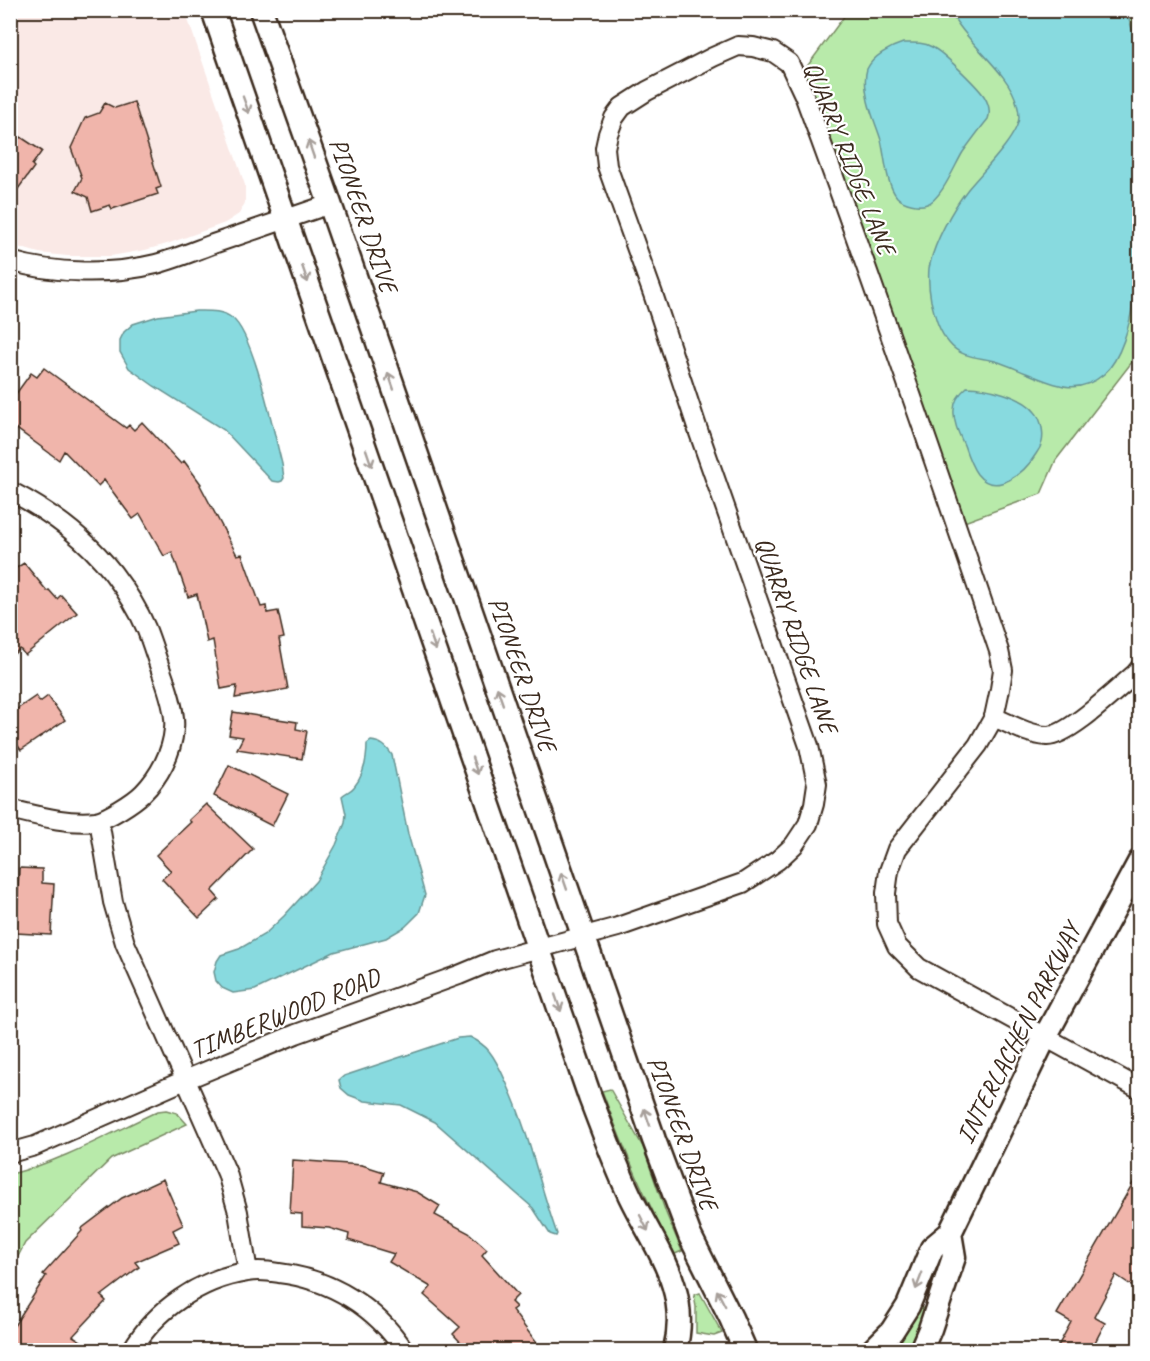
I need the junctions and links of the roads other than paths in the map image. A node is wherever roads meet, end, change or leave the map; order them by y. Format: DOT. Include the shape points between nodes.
graph roads {
  1 [pos="213,10"];
  2 [pos="261,10"];
  3 [pos="330,204"];
  4 [pos="286,219"];
  5 [pos="10,261"];
  6 [pos="10,491"];
  7 [pos="1140,668"];
  8 [pos="994,717"];
  9 [pos="10,809"];
  10 [pos="99,820"];
  11 [pos="1140,861"];
  12 [pos="584,936"];
  13 [pos="539,948"];
  14 [pos="1045,1037"];
  15 [pos="185,1080"];
  16 [pos="1140,1089"];
  17 [pos="10,1153"];
  18 [pos="950,1233"];
  19 [pos="248,1272"];
  20 [pos="132,1350"];
  21 [pos="404,1350"];
  22 [pos="675,1350"];
  23 [pos="746,1350"];
  24 [pos="873,1350"];
  25 [pos="921,1350"];
  1 -- 4 [label="street, one-way"];
  3 -- 2 [label="street, PIONEER DRIVE, one-way"];
  3 -- 4 [label="street"];
  12 -- 3 [label="street, PIONEER DRIVE, one-way"];
  4 -- 5 [label="street" via="157,264 84,271 54,270"];
  4 -- 13 [label="street, one-way"];
  6 -- 10 [label="street" via="65,524 112,573 145,626 170,698 174,728 168,755 154,781 135,801"];
  7 -- 8 [label="street" via="1083,718 1051,737"];
  8 -- 12 [label="street, QUARRY RIDGE LANE" via="1003,670 999,651 804,95 789,63 773,52 738,46 622,107 614,118 605,148 607,166 809,746 817,784 814,804 808,824 794,845 743,884"];
  8 -- 14 [label="street, QUARRY RIDGE LANE" via="978,745 897,849 886,893 887,924 897,946 919,968"];
  9 -- 10 [label="street" via="70,822"];
  10 -- 15 [label="street" via="113,902 125,943"];
  11 -- 14 [label="street, INTERLACHEN PARKWAY"];
  12 -- 13 [label="street, TIMBERWOOD ROAD"];
  23 -- 12 [label="street, PIONEER DRIVE, one-way" via="678,1206"];
  13 -- 15 [label="street, TIMBERWOOD ROAD" via="495,960 296,1034"];
  13 -- 22 [label="street, one-way" via="615,1162 674,1284 679,1323"];
  14 -- 16 [label="street, QUARRY RIDGE LANE"];
  14 -- 18 [label="street, INTERLACHEN PARKWAY"];
  15 -- 17 [label="street, TIMBERWOOD ROAD" via="35,1146"];
  15 -- 19 [label="street" via="233,1189"];
  18 -- 24 [label="street, INTERLACHEN PARKWAY, one-way" via="932,1248 902,1317"];
  18 -- 25 [label="street, INTERLACHEN PARKWAY" via="954,1257"];
  19 -- 20 [label="street" via="206,1284 182,1298 150,1326"];
  19 -- 21 [label="street" via="298,1276 343,1293 382,1322"];
}
